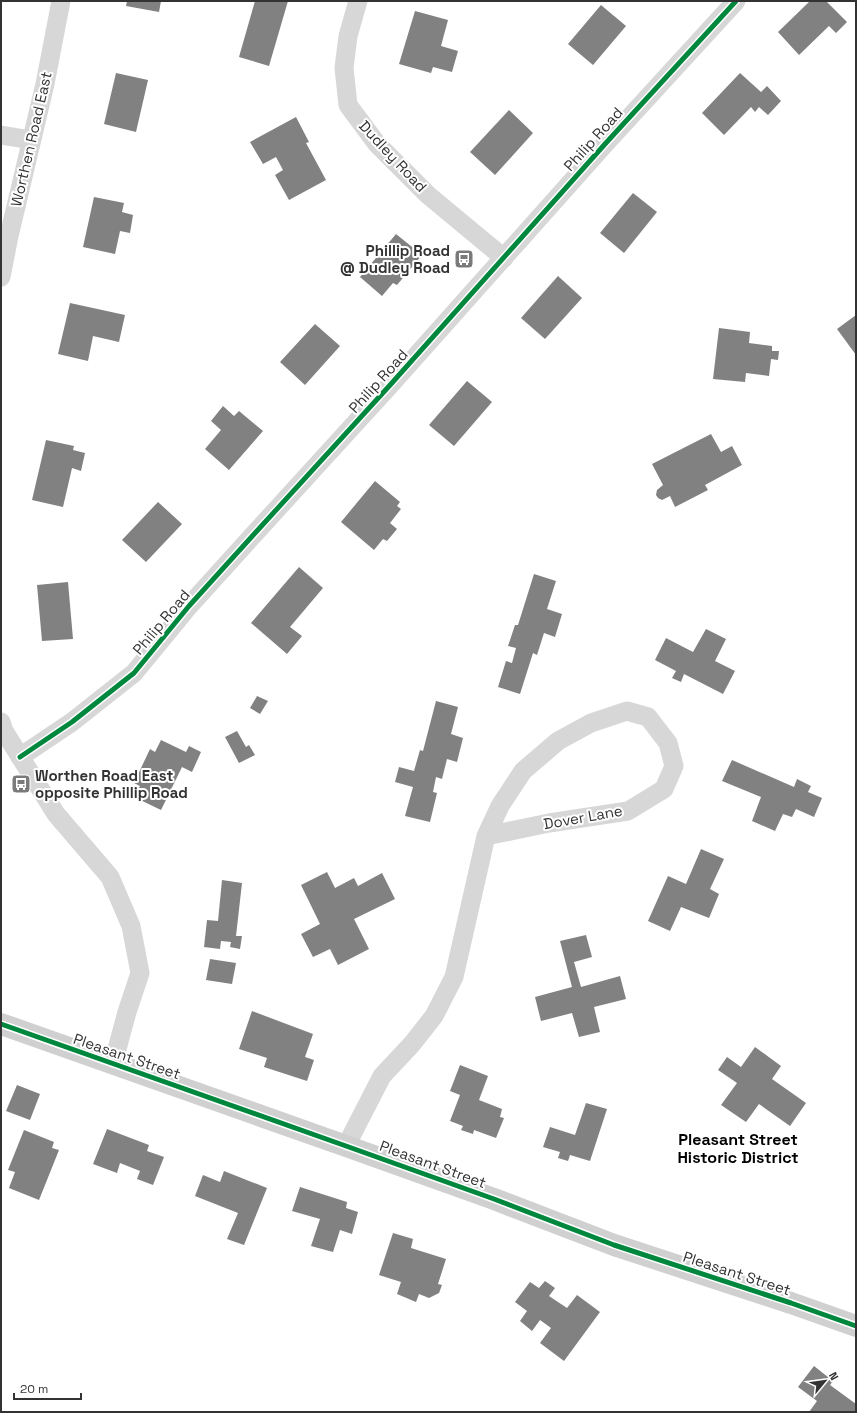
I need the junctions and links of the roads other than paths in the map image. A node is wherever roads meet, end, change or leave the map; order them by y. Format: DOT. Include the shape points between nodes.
graph roads {
  1 [pos="61,1"];
  2 [pos="358,1"];
  3 [pos="736,1"];
  4 [pos="1,135"];
  5 [pos="31,140"];
  6 [pos="504,258"];
  7 [pos="1,277"];
  8 [pos="1,722"];
  9 [pos="20,757"];
  10 [pos="486,836"];
  11 [pos="1,1024"];
  12 [pos="113,1064"];
  13 [pos="346,1146"];
  14 [pos="856,1326"];
  1 -- 5 [label="street, Worthen Road East"];
  2 -- 6 [label="street, Dudley Road" via="348,36 344,68 348,105 377,144 428,195"];
  3 -- 6 [label="street, Philip Road"];
  4 -- 5 [label="street"];
  5 -- 7 [label="street, Worthen Road East"];
  6 -- 9 [label="street, Philip Road" via="189,606 134,673 72,722"];
  8 -- 9 [label="street"];
  9 -- 12 [label="street" via="56,814 110,877 131,926 140,973"];
  10 -- 10 [label="street, Dover Lane" via="500,806 523,771 558,741 591,723 627,711 648,717 668,743 674,766 664,789 628,811"];
  10 -- 13 [label="street, Dover Lane" via="454,977 434,1016 382,1076"];
  11 -- 12 [label="street, Pleasant Street"];
  12 -- 13 [label="street, Pleasant Street"];
  13 -- 14 [label="street, Pleasant Street" via="614,1245"];
}
